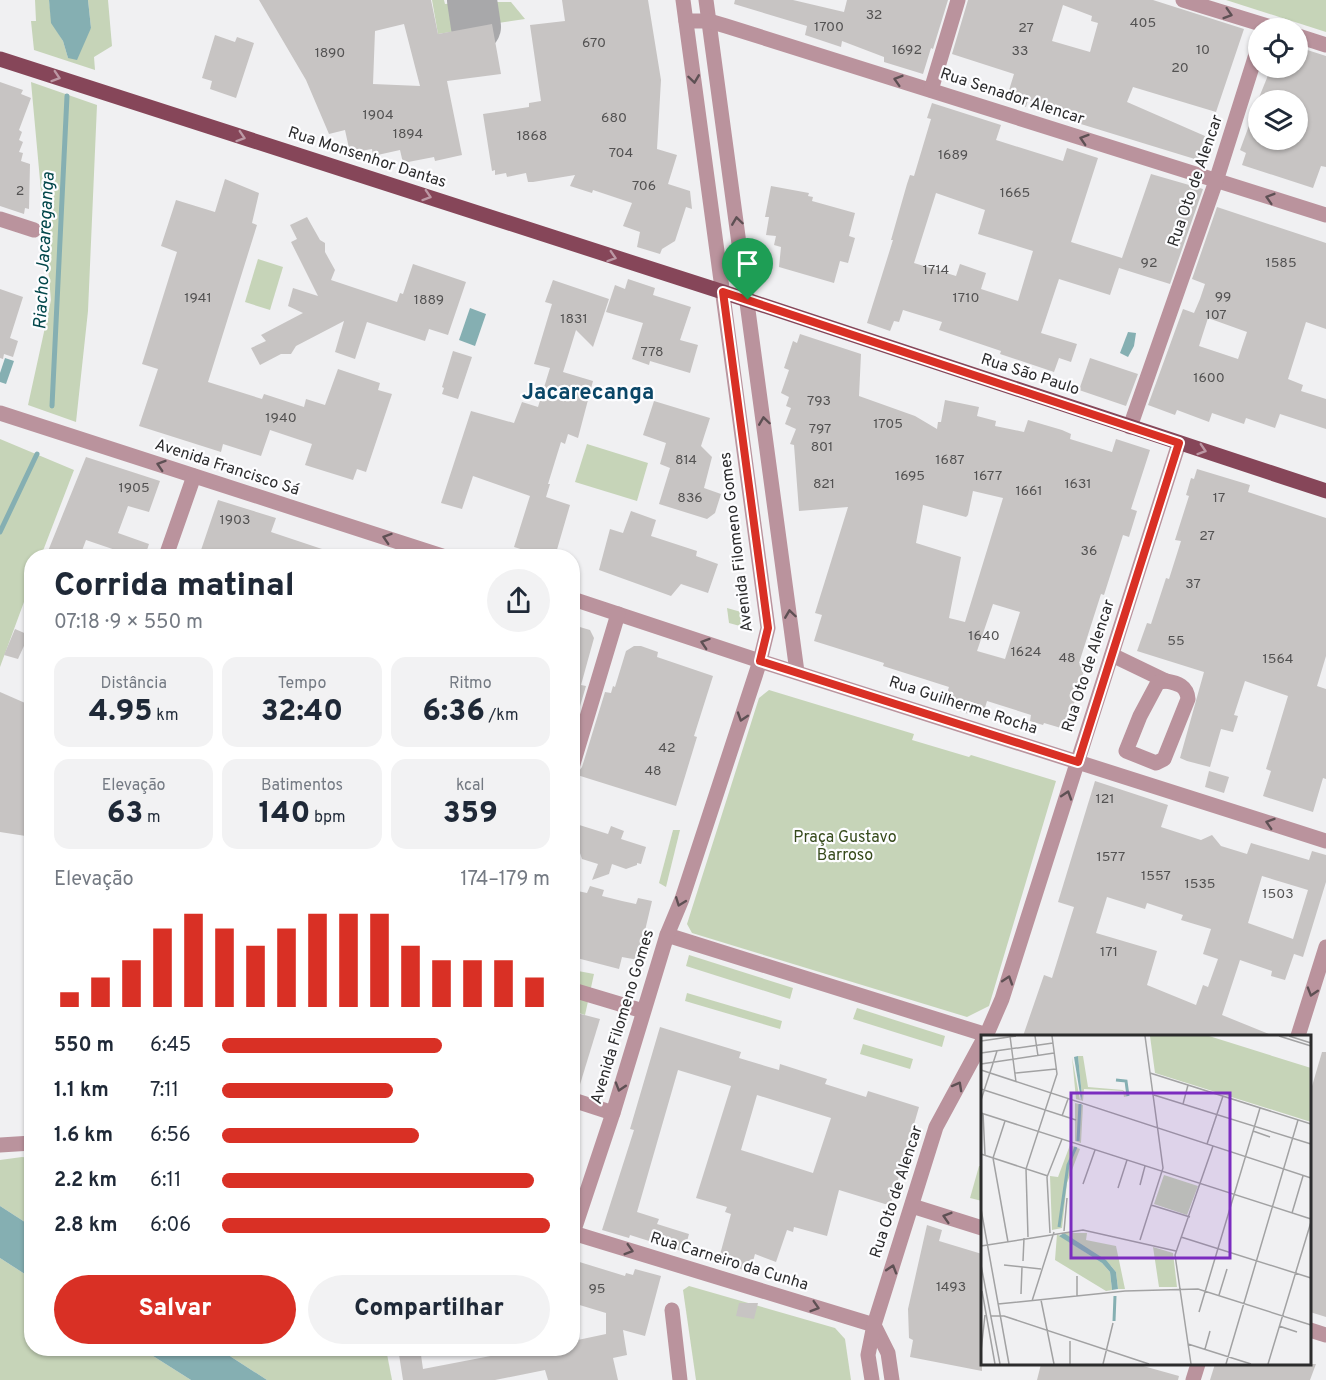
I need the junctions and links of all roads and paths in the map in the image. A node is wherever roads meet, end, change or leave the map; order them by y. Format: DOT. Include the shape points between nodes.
graph roads {
  1 [pos="683,0"];
  2 [pos="706,0"];
  3 [pos="958,0"];
  4 [pos="1182,0"];
  5 [pos="686,21"];
  6 [pos="709,21"];
  7 [pos="1248,21"];
  8 [pos="1308,39"];
  9 [pos="1326,45"];
  10 [pos="0,59"];
  11 [pos="1249,78"];
  12 [pos="931,90"];
  13 [pos="1216,181"];
  14 [pos="1326,215"];
  15 [pos="0,219"];
  16 [pos="34,230"];
  17 [pos="723,292"];
  18 [pos="748,300"];
  19 [pos="0,413"];
  20 [pos="1130,427"];
  21 [pos="1179,443"];
  22 [pos="194,476"];
  23 [pos="1326,491"];
  24 [pos="168,549"];
  25 [pos="420,549"];
  26 [pos="580,601"];
  27 [pos="618,614"];
  28 [pos="1112,655"];
  29 [pos="760,661"];
  30 [pos="797,672"];
  31 [pos="1166,681"];
  32 [pos="580,741"];
  33 [pos="1078,762"];
  34 [pos="1326,841"];
  35 [pos="667,935"];
  36 [pos="1326,947"];
  37 [pos="580,992"];
  38 [pos="643,1011"];
  39 [pos="986,1035"];
  40 [pos="1298,1035"];
  41 [pos="981,1037"];
  42 [pos="981,1045"];
  43 [pos="580,1102"];
  44 [pos="613,1113"];
  45 [pos="24,1144"];
  46 [pos="0,1145"];
  47 [pos="912,1206"];
  48 [pos="580,1212"];
  49 [pos="981,1228"];
  50 [pos="580,1235"];
  51 [pos="672,1310"];
  52 [pos="874,1325"];
  53 [pos="1311,1330"];
  54 [pos="1326,1335"];
  55 [pos="1198,1365"];
  56 [pos="680,1380"];
  57 [pos="872,1380"];
  58 [pos="892,1380"];
  59 [pos="1193,1380"];
  1 -- 5 [label="street, Avenida Filomeno Gomes"];
  2 -- 6 [label="street"];
  3 -- 12 [label="street"];
  4 -- 7 [label="street, one-way"];
  5 -- 6 [label="street, Rua Senador Alencar"];
  5 -- 17 [label="street, Avenida Filomeno Gomes, one-way"];
  12 -- 6 [label="street, Rua Senador Alencar, one-way"];
  18 -- 6 [label="street, one-way"];
  8 -- 9 [label="street"];
  10 -- 17 [label="main road, Rua Monsenhor Dantas, one-way"];
  11 -- 13 [label="street, Rua Oto de Alencar"];
  13 -- 12 [label="street, Rua Senador Alencar, one-way"];
  14 -- 13 [label="street, Rua Senador Alencar, one-way"];
  13 -- 20 [label="street, Rua Oto de Alencar"];
  15 -- 16 [label="street"];
  17 -- 18 [label="main road, Rua São Paulo"];
  17 -- 29 [label="street, Avenida Filomeno Gomes" via="768,628"];
  18 -- 20 [label="main road, Rua São Paulo"];
  30 -- 18 [label="street, one-way"];
  22 -- 19 [label="street, Avenida Francisco Sá, one-way"];
  20 -- 21 [label="main road, Rua São Paulo"];
  21 -- 23 [label="main road, Rua São Paulo, one-way"];
  21 -- 28 [label="street, Rua Oto de Alencar"];
  22 -- 24 [label="street"];
  25 -- 22 [label="street, Avenida Francisco Sá, one-way"];
  26 -- 27 [label="street"];
  29 -- 27 [label="street, one-way"];
  27 -- 32 [label="street"];
  28 -- 31 [label="street"];
  28 -- 33 [label="street, Rua Oto de Alencar"];
  29 -- 30 [label="street, Rua Guilherme Rocha"];
  29 -- 35 [label="street, Avenida Filomeno Gomes, one-way"];
  30 -- 33 [label="street, Rua Guilherme Rocha"];
  31 -- 31 [label="street" via="1184,687 1188,699 1164,759 1155,763 1126,751 1156,686"];
  34 -- 33 [label="street, Rua Guilherme Rocha, one-way"];
  39 -- 33 [label="street, Rua Oto de Alencar, one-way" via="1002,999"];
  35 -- 38 [label="street, Avenida Filomeno Gomes"];
  35 -- 41 [label="street"];
  36 -- 40 [label="street, one-way"];
  37 -- 38 [label="street"];
  38 -- 44 [label="street, Avenida Filomeno Gomes, one-way"];
  47 -- 42 [label="street, Rua Oto de Alencar, one-way" via="936,1127"];
  43 -- 44 [label="street"];
  44 -- 48 [label="street, Avenida Filomeno Gomes"];
  45 -- 46 [label="street"];
  49 -- 47 [label="street, one-way"];
  52 -- 47 [label="street, Rua Oto de Alencar, one-way"];
  50 -- 52 [label="street, Rua Carneiro da Cunha, one-way"];
  51 -- 56 [label="street"];
  52 -- 57 [label="street, Rua Oto de Alencar" via="868,1355"];
  52 -- 58 [label="street" via="888,1353"];
  53 -- 54 [label="street"];
  55 -- 59 [label="street"];
}
